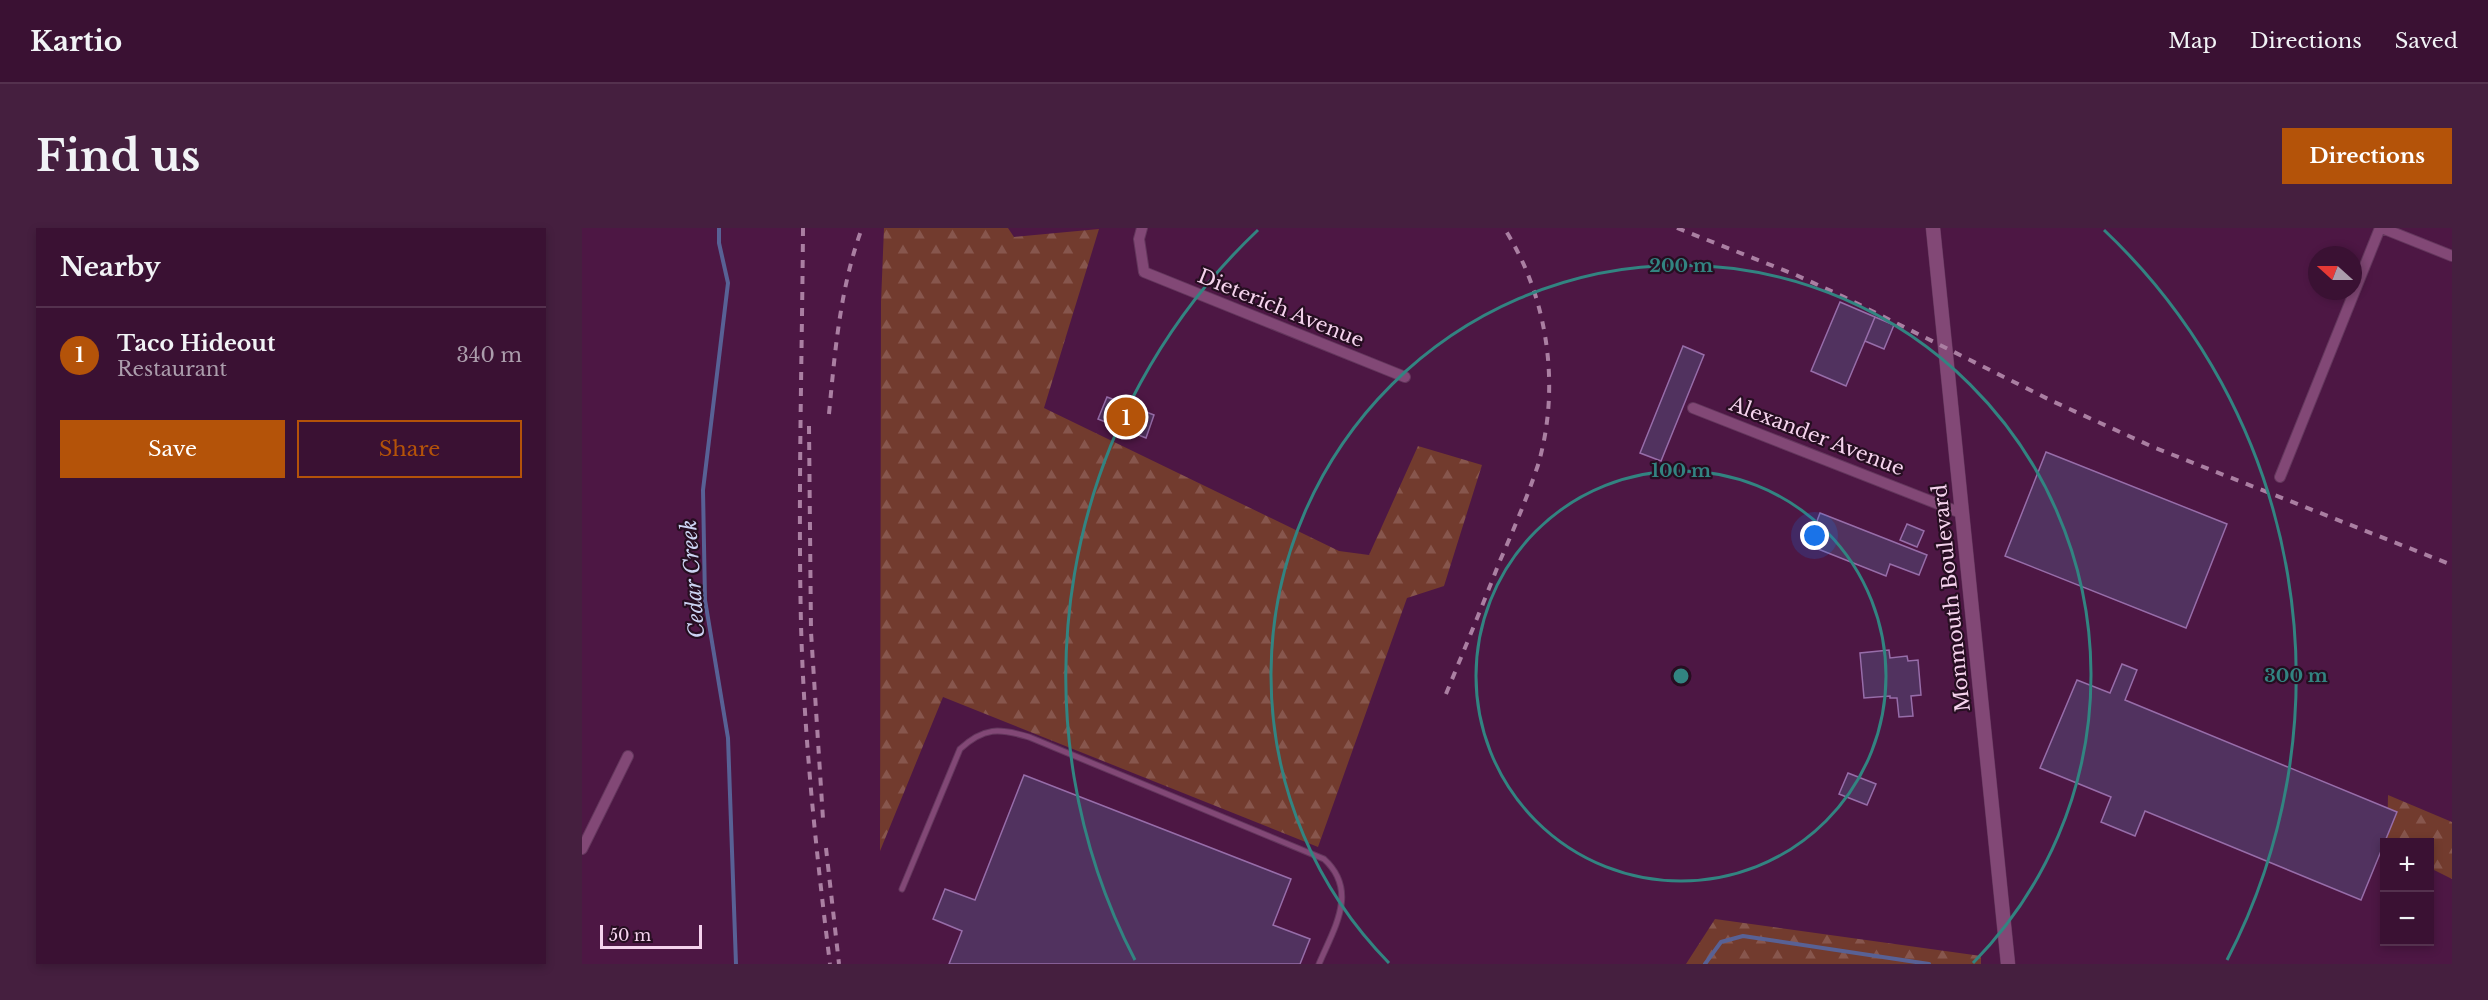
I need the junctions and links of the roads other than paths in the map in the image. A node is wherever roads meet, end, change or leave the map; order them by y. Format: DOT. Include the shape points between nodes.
graph roads {
  1 [pos="1142,228"];
  2 [pos="1933,228"];
  3 [pos="2381,228"];
  4 [pos="2452,256"];
  5 [pos="1405,377"];
  6 [pos="1693,408"];
  7 [pos="2280,477"];
  8 [pos="1961,513"];
  9 [pos="628,756"];
  10 [pos="582,849"];
  11 [pos="902,889"];
  12 [pos="1319,964"];
  13 [pos="2008,964"];
  1 -- 5 [label="street, Dieterich Avenue" via="1139,238 1144,272"];
  2 -- 8 [label="street, Monmouth Boulevard"];
  3 -- 4 [label="street"];
  3 -- 7 [label="street"];
  6 -- 8 [label="street, Alexander Avenue"];
  8 -- 13 [label="street, Monmouth Boulevard"];
  9 -- 10 [label="street"];
  11 -- 12 [label="lane" via="960,749 985,732 1008,731 1029,736 1324,859 1339,878 1343,892 1341,912"];
}
